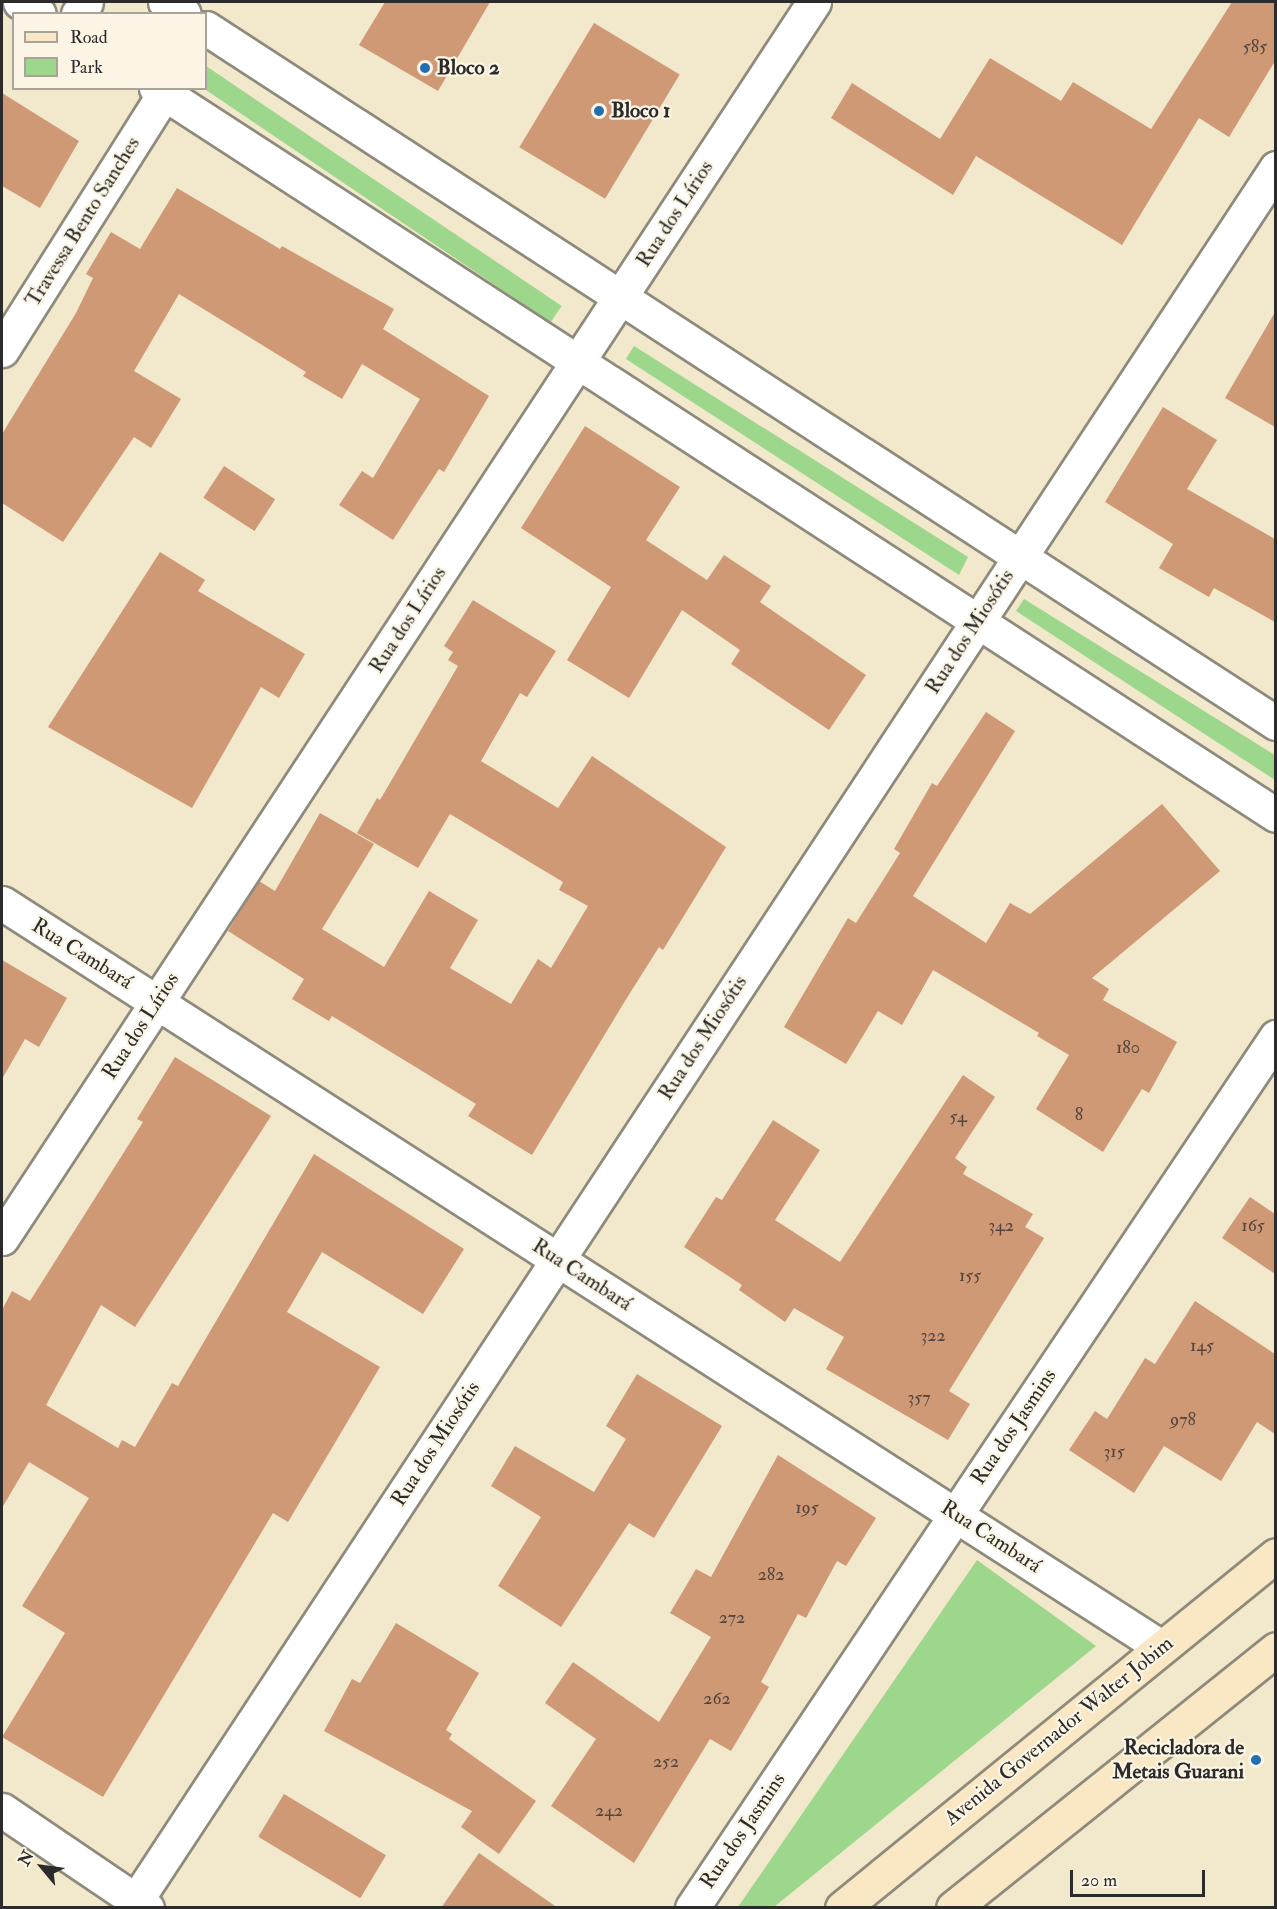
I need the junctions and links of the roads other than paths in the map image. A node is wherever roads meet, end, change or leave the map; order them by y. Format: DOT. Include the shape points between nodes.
graph roads {
  1 [pos="20,2"];
  2 [pos="165,2"];
  3 [pos="814,2"];
  4 [pos="36,12"];
  5 [pos="180,12"];
  6 [pos="207,29"];
  7 [pos="160,91"];
  8 [pos="1275,168"];
  9 [pos="621,298"];
  10 [pos="2,350"];
  11 [pos="579,361"];
  12 [pos="1020,556"];
  13 [pos="977,621"];
  14 [pos="1275,723"];
  15 [pos="1275,815"];
  16 [pos="2,903"];
  17 [pos="157,1002"];
  18 [pos="1275,1037"];
  19 [pos="2,1238"];
  20 [pos="557,1259"];
  21 [pos="955,1515"];
  22 [pos="1275,1555"];
  23 [pos="1161,1647"];
  24 [pos="1275,1649"];
  25 [pos="2,1810"];
  26 [pos="138,1905"];
  27 [pos="692,1908"];
  28 [pos="842,1908"];
  29 [pos="953,1908"];
  1 -- 4 [label="street"];
  2 -- 5 [label="street"];
  3 -- 9 [label="street, Rua dos Lírios"];
  6 -- 9 [label="street"];
  7 -- 10 [label="street, Travessa Bento Sanches"];
  7 -- 11 [label="street"];
  8 -- 12 [label="street, Rua dos Miosótis"];
  9 -- 11 [label="street, Rua dos Lírios"];
  9 -- 12 [label="street"];
  11 -- 13 [label="street"];
  11 -- 17 [label="street, Rua dos Lírios"];
  12 -- 13 [label="street, Rua dos Miosótis"];
  12 -- 14 [label="street"];
  13 -- 15 [label="street"];
  13 -- 20 [label="street, Rua dos Miosótis"];
  16 -- 17 [label="street, Rua Cambará"];
  17 -- 19 [label="street, Rua dos Lírios"];
  17 -- 20 [label="street, Rua Cambará"];
  18 -- 21 [label="street, Rua dos Jasmins"];
  20 -- 21 [label="street, Rua Cambará"];
  20 -- 26 [label="street, Rua dos Miosótis"];
  21 -- 23 [label="street, Rua Cambará"];
  21 -- 27 [label="street, Rua dos Jasmins"];
  22 -- 23 [label="main road, Avenida Governador Walter Jobim"];
  23 -- 28 [label="main road, Avenida Governador Walter Jobim"];
  24 -- 29 [label="main road"];
  25 -- 26 [label="street"];
}
